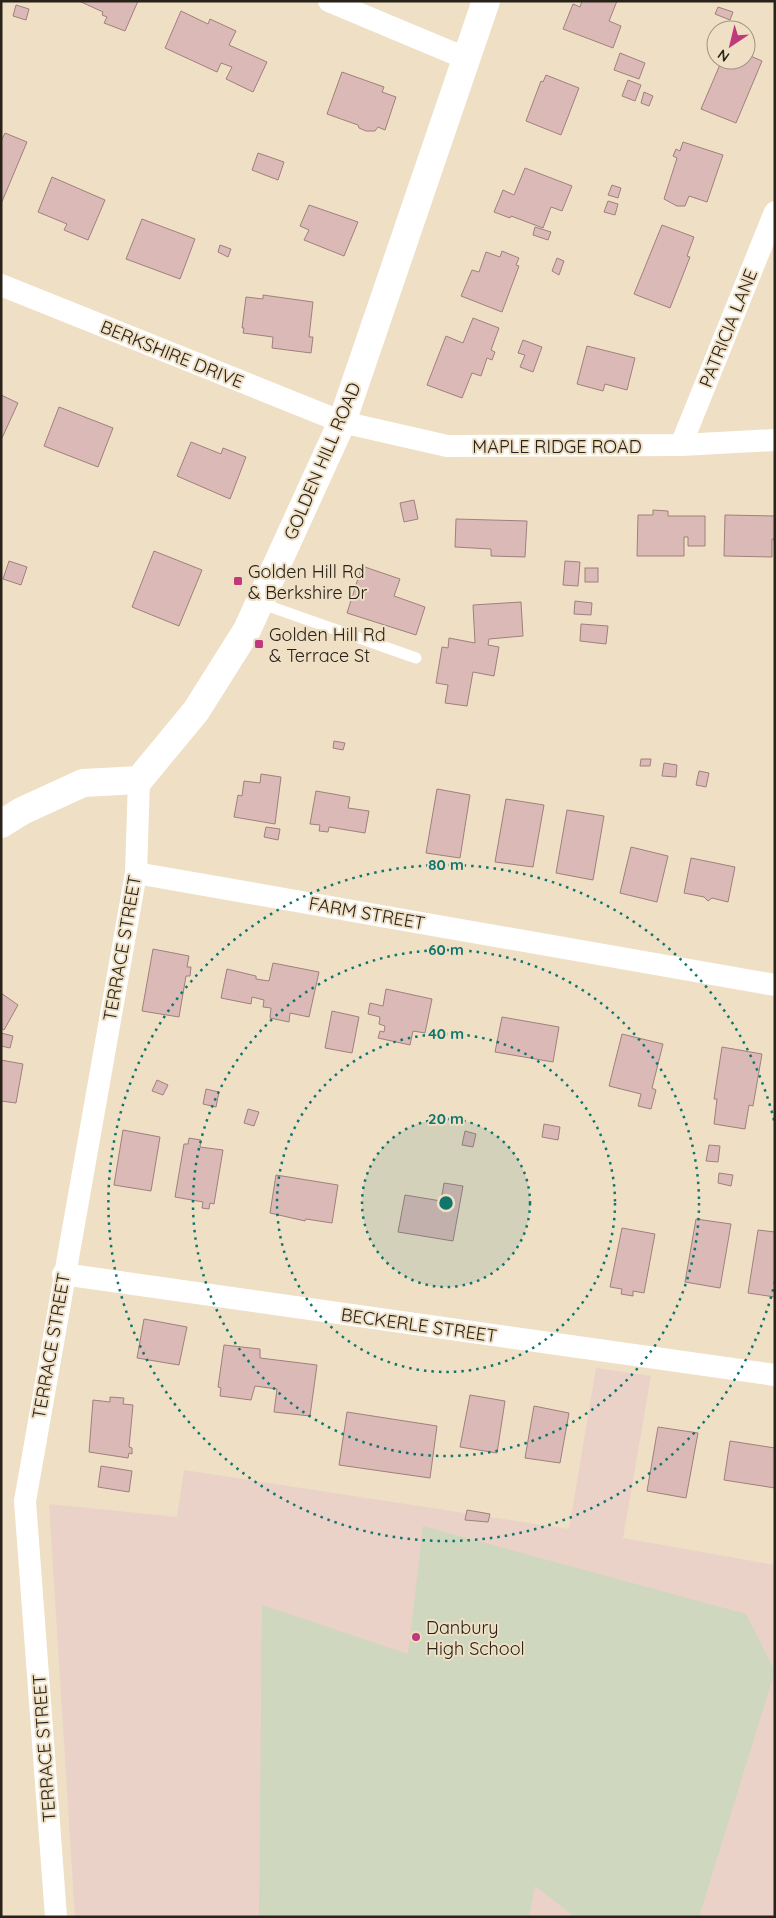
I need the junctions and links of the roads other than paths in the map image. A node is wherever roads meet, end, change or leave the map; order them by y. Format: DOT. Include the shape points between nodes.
graph roads {
  1 [pos="329,1"];
  2 [pos="486,1"];
  3 [pos="465,58"];
  4 [pos="775,212"];
  5 [pos="1,285"];
  6 [pos="342,422"];
  7 [pos="775,440"];
  8 [pos="681,445"];
  9 [pos="260,604"];
  10 [pos="416,658"];
  11 [pos="139,780"];
  12 [pos="1,824"];
  13 [pos="136,873"];
  14 [pos="775,985"];
  15 [pos="63,1274"];
  16 [pos="775,1375"];
  17 [pos="56,1917"];
  1 -- 3 [label="street"];
  2 -- 3 [label="street, GOLDEN HILL ROAD"];
  3 -- 6 [label="street, GOLDEN HILL ROAD"];
  4 -- 8 [label="street, PATRICIA LANE"];
  5 -- 6 [label="street, BERKSHIRE DRIVE"];
  6 -- 8 [label="street, MAPLE RIDGE ROAD" via="447,446"];
  6 -- 9 [label="street, GOLDEN HILL ROAD"];
  7 -- 8 [label="street, MAPLE RIDGE ROAD"];
  9 -- 10 [label="lane"];
  9 -- 11 [label="street, GOLDEN HILL ROAD" via="196,711"];
  11 -- 12 [label="street" via="84,783"];
  11 -- 13 [label="street, TERRACE STREET"];
  13 -- 14 [label="street, FARM STREET"];
  13 -- 15 [label="street, TERRACE STREET"];
  15 -- 16 [label="street, BECKERLE STREET"];
  15 -- 17 [label="street, TERRACE STREET" via="25,1500"];
}
